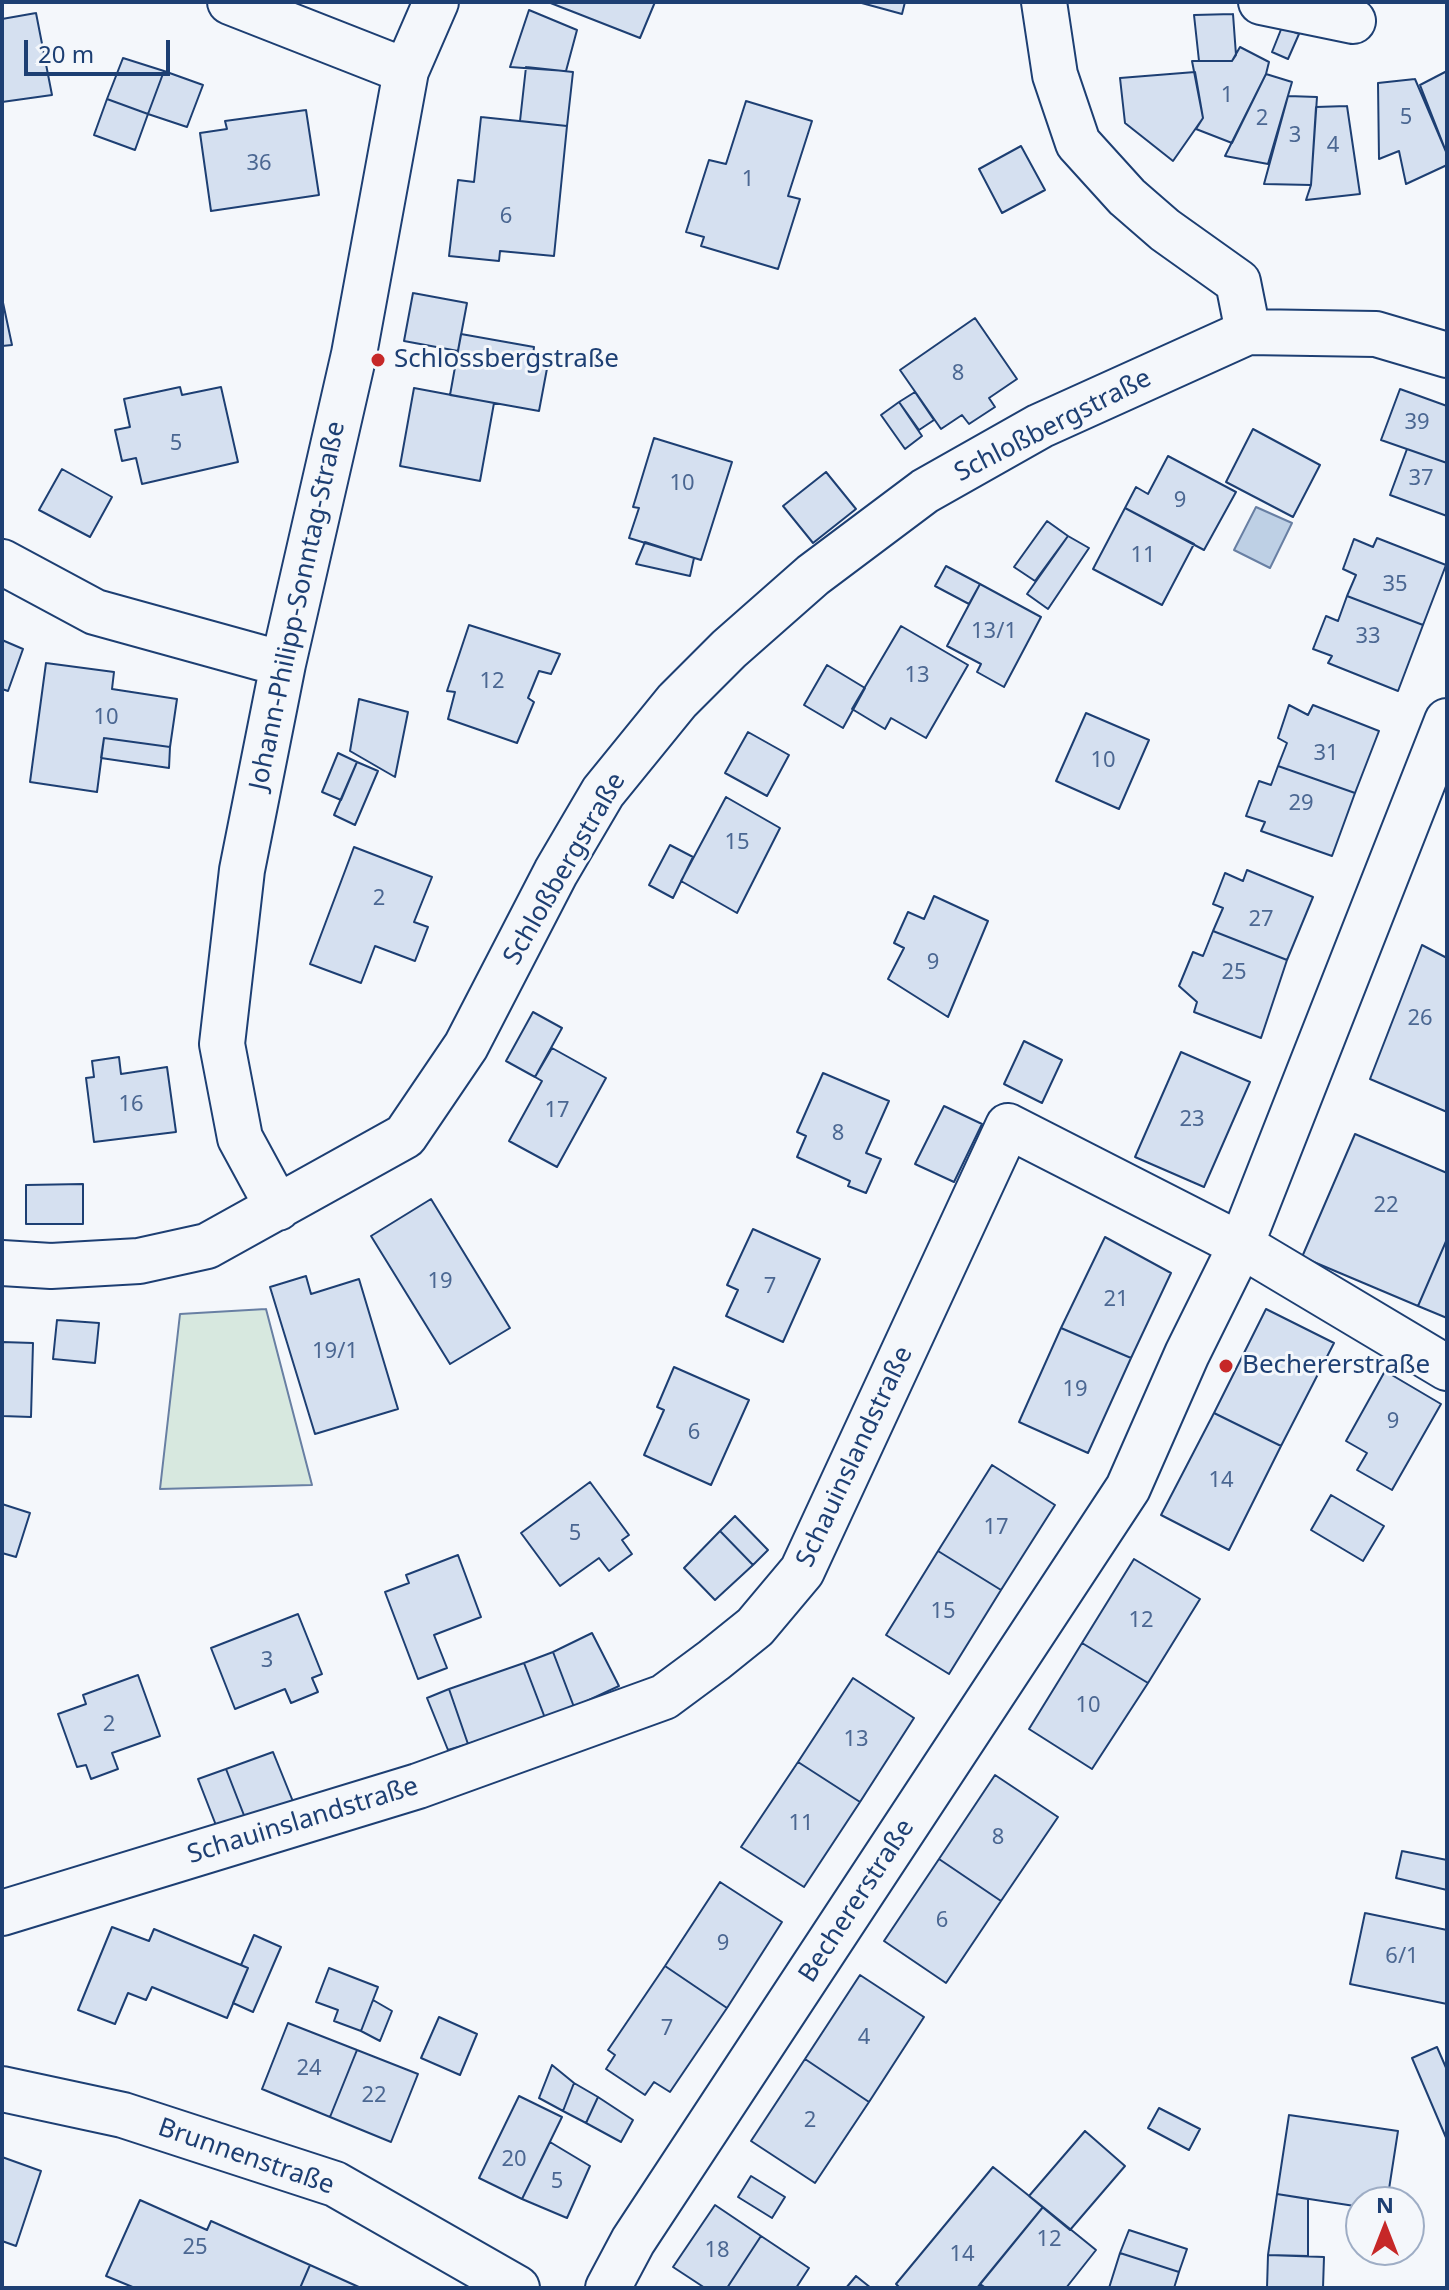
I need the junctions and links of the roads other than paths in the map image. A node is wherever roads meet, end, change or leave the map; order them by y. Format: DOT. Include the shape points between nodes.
graph roads {
  1 [pos="230,2"];
  2 [pos="436,2"];
  3 [pos="1044,2"];
  4 [pos="1261,2"];
  5 [pos="1353,21"];
  6 [pos="406,71"];
  7 [pos="1248,332"];
  8 [pos="1447,355"];
  9 [pos="2,562"];
  10 [pos="283,664"];
  11 [pos="1447,721"];
  12 [pos="278,1208"];
  13 [pos="1241,1245"];
  14 [pos="2,1263"];
  15 [pos="1447,1368"];
  16 [pos="2,1913"];
  17 [pos="2,2089"];
  18 [pos="517,2288"];
  19 [pos="608,2288"];
  1 -- 6 [label="street"];
  2 -- 6 [label="street, Johann-Philipp-Sonntag-Straße"];
  3 -- 7 [label="street" via="1055,75 1078,143 1127,197 1238,282"];
  4 -- 5 [label="street"];
  6 -- 10 [label="street, Johann-Philipp-Sonntag-Straße" via="354,354"];
  7 -- 8 [label="street, Schloßbergstraße" via="1376,334"];
  7 -- 12 [label="street, Schloßbergstraße" via="1040,426 925,491 813,575 729,649 677,701 603,792 466,1046 405,1136"];
  9 -- 10 [label="street" via="95,612"];
  10 -- 12 [label="street, Johann-Philipp-Sonntag-Straße" via="242,870 222,1044 240,1138"];
  11 -- 13 [label="street, Bechererstraße"];
  12 -- 14 [label="street, Schloßbergstraße" via="207,1246 139,1261"];
  13 -- 15 [label="street"];
  13 -- 16 [label="street, Schauinslandstraße" via="1008,1126 802,1571 755,1627 664,1697 418,1786"];
  13 -- 19 [label="street, Bechererstraße" via="1128,1488 633,2241"];
  17 -- 18 [label="street, Brunnenstraße" via="123,2115 335,2184"];
}
